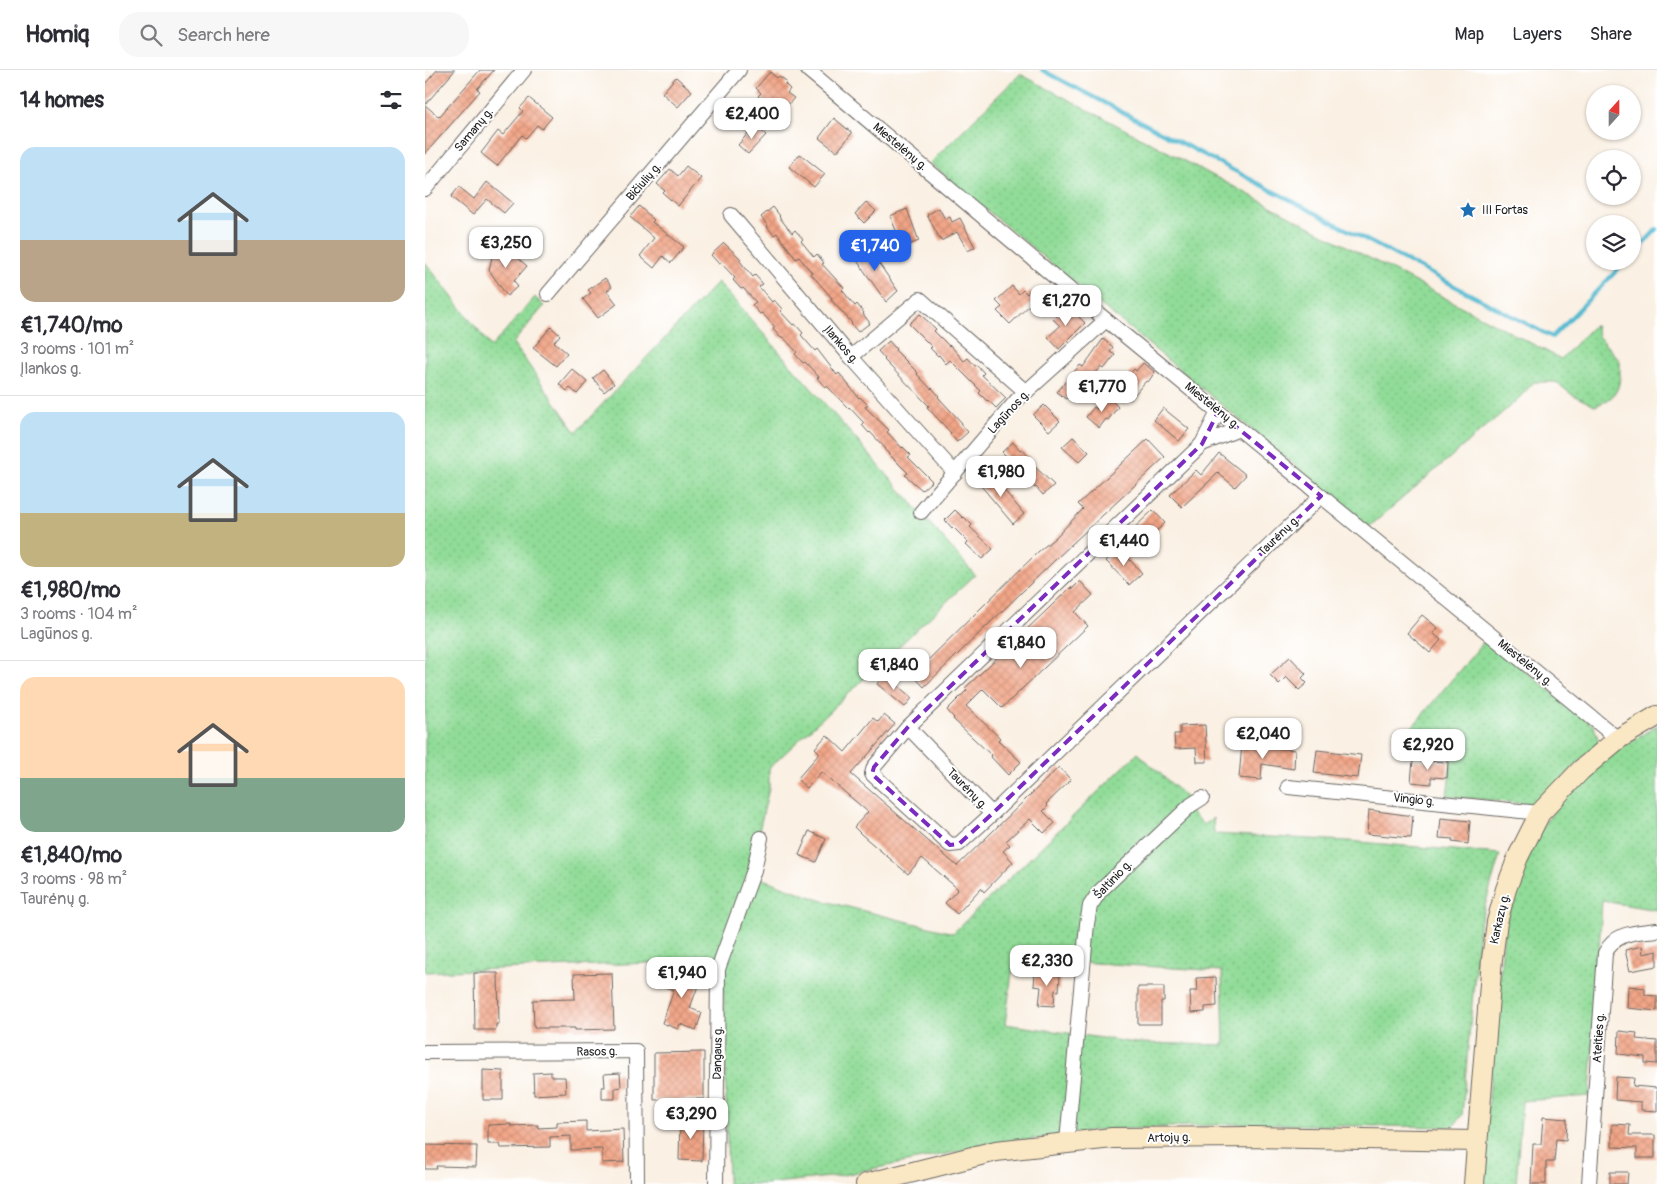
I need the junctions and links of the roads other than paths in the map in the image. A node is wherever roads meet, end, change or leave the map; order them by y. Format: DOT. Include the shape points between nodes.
graph roads {
  1 [pos="524,70"];
  2 [pos="739,70"];
  3 [pos="808,70"];
  4 [pos="425,189"];
  5 [pos="731,215"];
  6 [pos="548,294"];
  7 [pos="1106,320"];
  8 [pos="851,357"];
  9 [pos="1026,392"];
  10 [pos="1218,412"];
  11 [pos="1239,428"];
  12 [pos="1202,444"];
  13 [pos="955,473"];
  14 [pos="1321,496"];
  15 [pos="921,512"];
  16 [pos="1657,716"];
  17 [pos="908,726"];
  18 [pos="1618,739"];
  19 [pos="1288,787"];
  20 [pos="1203,798"];
  21 [pos="1540,813"];
  22 [pos="992,814"];
  23 [pos="761,838"];
  24 [pos="1657,930"];
  25 [pos="425,1052"];
  26 [pos="1477,1141"];
  27 [pos="1067,1142"];
  28 [pos="637,1184"];
  29 [pos="716,1184"];
  30 [pos="866,1184"];
  31 [pos="1474,1184"];
  32 [pos="1589,1184"];
  1 -- 4 [label="street, Samanų g."];
  2 -- 6 [label="street, Bičiulių g."];
  3 -- 7 [label="street, Miestelėnų g."];
  5 -- 8 [label="street, Įlankos g."];
  7 -- 9 [label="street, Lagūnos g."];
  7 -- 10 [label="street, Miestelėnų g."];
  8 -- 9 [label="street" via="921,299"];
  8 -- 13 [label="street, Įlankos g."];
  9 -- 13 [label="street, Lagūnos g."];
  10 -- 11 [label="street, Miestelėnų g."];
  10 -- 12 [label="street"];
  11 -- 12 [label="street"];
  11 -- 14 [label="street, Miestelėnų g."];
  12 -- 17 [label="street"];
  13 -- 15 [label="street, Lagūnos g."];
  14 -- 18 [label="street, Miestelėnų g."];
  14 -- 22 [label="street, Taurėnų g."];
  16 -- 18 [label="main road, Karkazų g."];
  17 -- 22 [label="street, Taurėnų g."];
  17 -- 22 [label="street" via="874,767 872,774 949,845 959,844"];
  18 -- 21 [label="main road, Karkazų g." via="1581,770"];
  19 -- 21 [label="street, Vingio g."];
  20 -- 27 [label="street, Šaltinio g." via="1191,804 1100,891 1090,906"];
  21 -- 26 [label="main road, Karkazų g." via="1518,857 1497,922 1491,959"];
  23 -- 29 [label="street, Dangaus g." via="754,870 719,970"];
  24 -- 32 [label="street, Ateities g." via="1625,934 1610,944 1605,953"];
  25 -- 28 [label="street, Rasos g." via="636,1051"];
  26 -- 27 [label="main road, Artojų g." via="1253,1137 1112,1138"];
  26 -- 31 [label="main road, Karkazų g."];
  27 -- 30 [label="main road, Artojų g." via="996,1151"];
}
